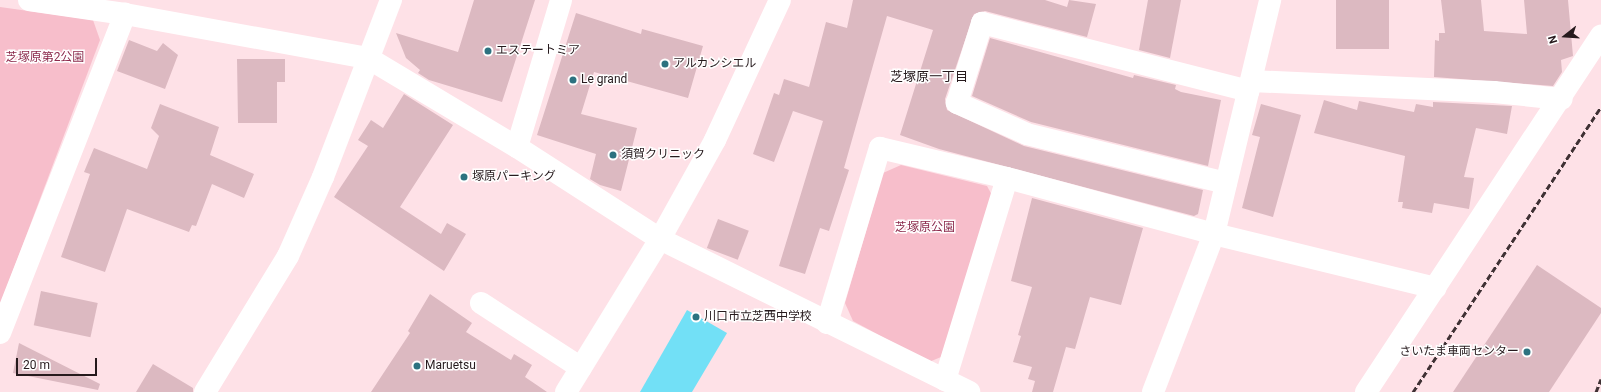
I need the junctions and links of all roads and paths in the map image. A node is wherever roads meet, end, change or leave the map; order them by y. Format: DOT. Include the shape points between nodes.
graph roads {
  1 [pos="29,0"];
  2 [pos="391,0"];
  3 [pos="561,0"];
  4 [pos="780,0"];
  5 [pos="1270,0"];
  6 [pos="125,14"];
  7 [pos="1601,36"];
  8 [pos="368,58"];
  9 [pos="1249,86"];
  10 [pos="1562,98"];
  11 [pos="517,147"];
  12 [pos="1008,178"];
  13 [pos="1226,183"];
  14 [pos="1214,234"];
  15 [pos="660,239"];
  16 [pos="1435,288"];
  17 [pos="480,303"];
  18 [pos="827,323"];
  19 [pos="0,333"];
  20 [pos="581,368"];
  21 [pos="945,380"];
  22 [pos="205,392"];
  23 [pos="566,392"];
  24 [pos="969,392"];
  25 [pos="1153,392"];
  26 [pos="1366,392"];
  1 -- 6 [label="street"];
  2 -- 8 [label="street"];
  3 -- 11 [label="street"];
  4 -- 15 [label="street" via="715,140"];
  5 -- 9 [label="street"];
  6 -- 8 [label="street"];
  6 -- 19 [label="street"];
  7 -- 10 [label="street"];
  8 -- 11 [label="street"];
  8 -- 22 [label="street" via="323,177 288,256"];
  9 -- 10 [label="street" via="1494,92"];
  9 -- 13 [label="street"];
  9 -- 13 [label="street" via="982,23 957,103 1027,134"];
  10 -- 16 [label="street"];
  11 -- 15 [label="street"];
  12 -- 14 [label="street"];
  12 -- 18 [label="street" via="880,148"];
  12 -- 21 [label="street"];
  13 -- 14 [label="street"];
  14 -- 16 [label="street"];
  14 -- 25 [label="street"];
  15 -- 18 [label="street"];
  15 -- 20 [label="street"];
  16 -- 26 [label="street"];
  17 -- 20 [label="street"];
  18 -- 21 [label="street"];
  20 -- 23 [label="street"];
  21 -- 24 [label="street"];
}
